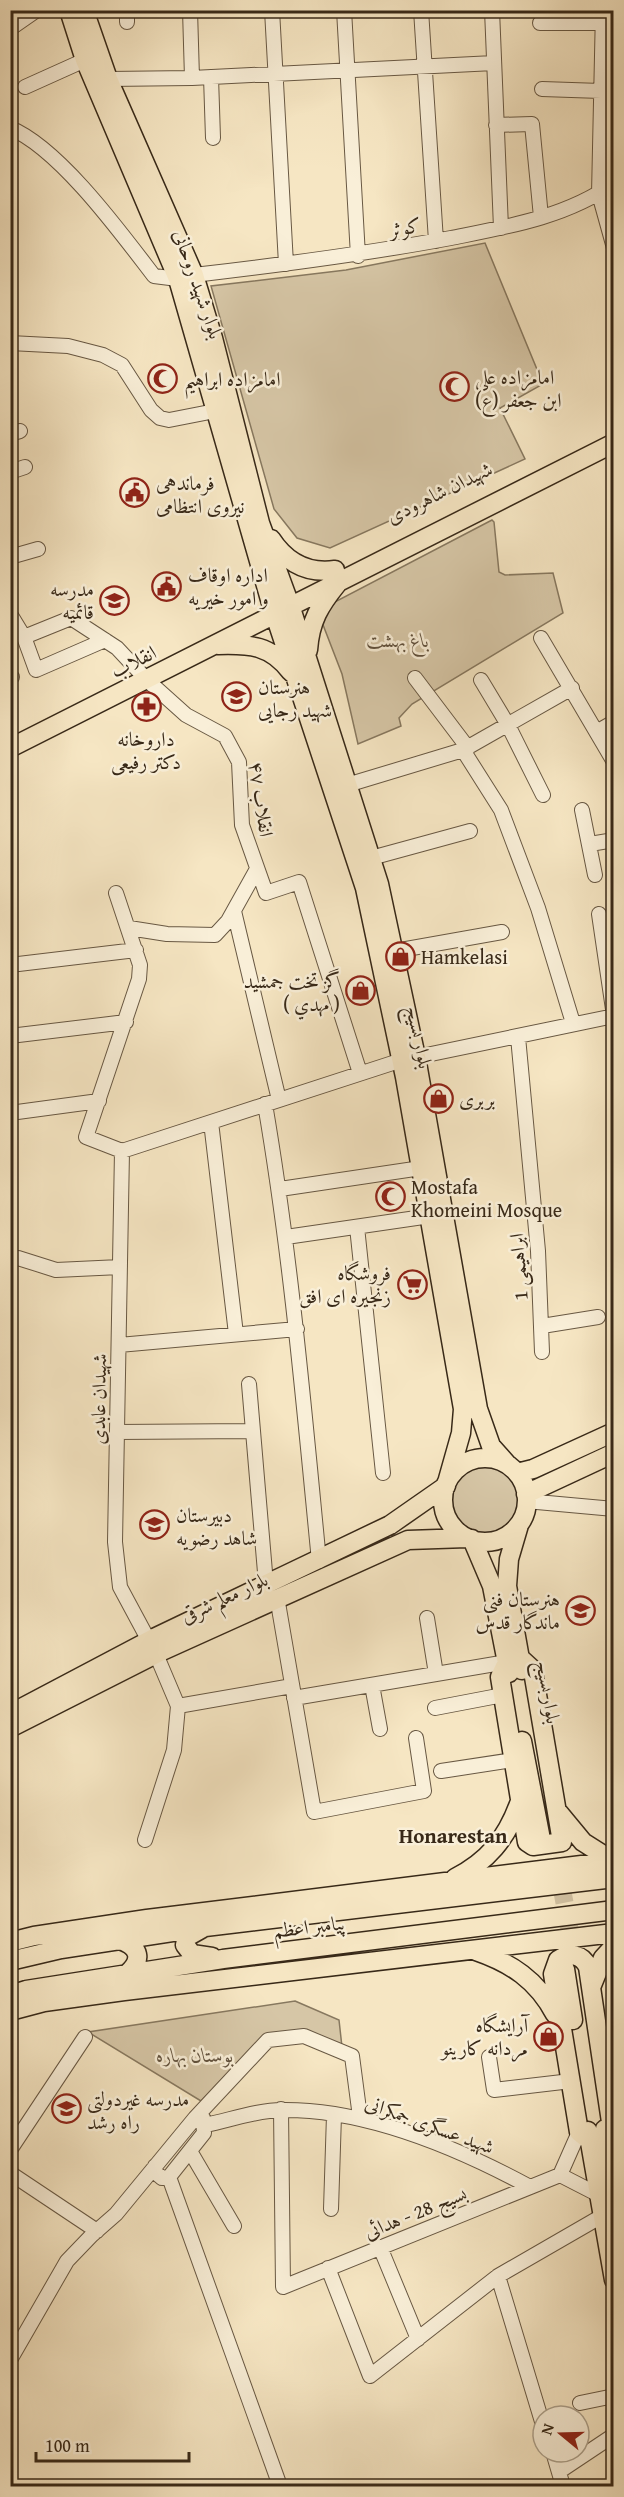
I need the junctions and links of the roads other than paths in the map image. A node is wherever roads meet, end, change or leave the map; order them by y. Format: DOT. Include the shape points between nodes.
graph roads {
  1 [pos="37,10"];
  2 [pos="69,10"];
  3 [pos="84,10"];
  4 [pos="190,10"];
  5 [pos="272,10"];
  6 [pos="344,10"];
  7 [pos="421,10"];
  8 [pos="492,10"];
  9 [pos="603,17"];
  10 [pos="540,23"];
  11 [pos="10,25"];
  12 [pos="85,60"];
  13 [pos="494,63"];
  14 [pos="424,67"];
  15 [pos="347,71"];
  16 [pos="275,74"];
  17 [pos="211,77"];
  18 [pos="192,78"];
  19 [pos="108,79"];
  20 [pos="25,87"];
  21 [pos="542,89"];
  22 [pos="601,92"];
  23 [pos="496,125"];
  24 [pos="10,128"];
  25 [pos="213,138"];
  26 [pos="614,183"];
  27 [pos="599,194"];
  28 [pos="541,217"];
  29 [pos="501,228"];
  30 [pos="436,241"];
  31 [pos="614,248"];
  32 [pos="358,256"];
  33 [pos="286,264"];
  34 [pos="186,277"];
  35 [pos="10,344"];
  36 [pos="215,411"];
  37 [pos="614,431"];
  38 [pos="614,443"];
  39 [pos="25,467"];
  40 [pos="10,472"];
  41 [pos="260,523"];
  42 [pos="38,549"];
  43 [pos="10,557"];
  44 [pos="338,575"];
  45 [pos="283,605"];
  46 [pos="10,614"];
  47 [pos="24,638"];
  48 [pos="541,638"];
  49 [pos="105,640"];
  50 [pos="210,645"];
  51 [pos="302,673"];
  52 [pos="415,678"];
  53 [pos="147,680"];
  54 [pos="480,680"];
  55 [pos="572,688"];
  56 [pos="614,722"];
  57 [pos="508,725"];
  58 [pos="598,731"];
  59 [pos="10,748"];
  60 [pos="465,749"];
  61 [pos="614,762"];
  62 [pos="347,785"];
  63 [pos="543,795"];
  64 [pos="582,810"];
  65 [pos="470,831"];
  66 [pos="614,840"];
  67 [pos="590,844"];
  68 [pos="371,858"];
  69 [pos="257,868"];
  70 [pos="595,875"];
  71 [pos="116,893"];
  72 [pos="234,911"];
  73 [pos="599,914"];
  74 [pos="129,927"];
  75 [pos="502,932"];
  76 [pos="136,950"];
  77 [pos="395,951"];
  78 [pos="10,965"];
  79 [pos="614,1016"];
  80 [pos="126,1022"];
  81 [pos="573,1023"];
  82 [pos="10,1036"];
  83 [pos="518,1037"];
  84 [pos="408,1057"];
  85 [pos="360,1073"];
  86 [pos="279,1100"];
  87 [pos="99,1101"];
  88 [pos="265,1104"];
  89 [pos="10,1113"];
  90 [pos="211,1122"];
  91 [pos="122,1151"];
  92 [pos="421,1168"];
  93 [pos="280,1189"];
  94 [pos="430,1216"];
  95 [pos="357,1227"];
  96 [pos="286,1238"];
  97 [pos="10,1259"];
  98 [pos="120,1267"];
  99 [pos="598,1317"];
  100 [pos="542,1326"];
  101 [pos="297,1329"];
  102 [pos="236,1334"];
  103 [pos="119,1345"];
  104 [pos="542,1352"];
  105 [pos="249,1384"];
  106 [pos="252,1431"];
  107 [pos="117,1432"];
  108 [pos="614,1432"];
  109 [pos="614,1453"];
  110 [pos="512,1468"];
  111 [pos="383,1473"];
  112 [pos="558,1479"];
  113 [pos="447,1482"];
  114 [pos="526,1497"];
  115 [pos="565,1505"];
  116 [pos="614,1509"];
  117 [pos="519,1525"];
  118 [pos="469,1539"];
  119 [pos="319,1561"];
  120 [pos="272,1590"];
  121 [pos="427,1618"];
  122 [pos="152,1648"];
  123 [pos="513,1660"];
  124 [pos="436,1674"];
  125 [pos="372,1685"];
  126 [pos="293,1692"];
  127 [pos="503,1695"];
  128 [pos="178,1706"];
  129 [pos="435,1708"];
  130 [pos="10,1713"];
  131 [pos="10,1728"];
  132 [pos="380,1729"];
  133 [pos="416,1738"];
  134 [pos="513,1760"];
  135 [pos="441,1771"];
  136 [pos="520,1803"];
  137 [pos="558,1812"];
  138 [pos="545,1833"];
  139 [pos="145,1840"];
  140 [pos="613,1861"];
  141 [pos="568,1875"];
  142 [pos="614,1878"];
  143 [pos="446,1883"];
  144 [pos="614,1910"];
  145 [pos="205,1927"];
  146 [pos="614,1933"];
  147 [pos="120,1940"];
  148 [pos="10,1942"];
  149 [pos="614,1946"];
  150 [pos="471,1950"];
  151 [pos="223,1959"];
  152 [pos="10,1961"];
  153 [pos="571,1968"];
  154 [pos="127,1974"];
  155 [pos="591,1987"];
  156 [pos="10,1995"];
  157 [pos="10,2011"];
  158 [pos="561,2026"];
  159 [pos="86,2037"];
  160 [pos="489,2057"];
  161 [pos="571,2081"];
  162 [pos="281,2109"];
  163 [pos="334,2115"];
  164 [pos="360,2117"];
  165 [pos="200,2122"];
  166 [pos="600,2136"];
  167 [pos="10,2150"];
  168 [pos="190,2151"];
  169 [pos="155,2166"];
  170 [pos="10,2173"];
  171 [pos="560,2175"];
  172 [pos="169,2177"];
  173 [pos="614,2180"];
  174 [pos="530,2187"];
  175 [pos="599,2195"];
  176 [pos="331,2209"];
  177 [pos="602,2216"];
  178 [pos="234,2226"];
  179 [pos="98,2231"];
  180 [pos="380,2247"];
  181 [pos="328,2268"];
  182 [pos="498,2276"];
  183 [pos="614,2280"];
  184 [pos="418,2339"];
  185 [pos="10,2360"];
  186 [pos="614,2396"];
  187 [pos="580,2403"];
  188 [pos="537,2404"];
  189 [pos="614,2435"];
  190 [pos="557,2464"];
  191 [pos="560,2471"];
  192 [pos="280,2487"];
  193 [pos="563,2487"];
  1 -- 11 [label="street"];
  2 -- 12 [label="main road, بلوار شهید روحانی"];
  3 -- 19 [label="main road, بلوار شهید روحانی"];
  4 -- 18 [label="street"];
  5 -- 16 [label="street"];
  6 -- 15 [label="street"];
  7 -- 14 [label="street"];
  8 -- 13 [label="street"];
  9 -- 10 [label="street"];
  9 -- 22 [label="street"];
  12 -- 20 [label="street"];
  12 -- 34 [label="main road, بلوار شهید روحانی"];
  13 -- 14 [label="street"];
  13 -- 23 [label="street"];
  14 -- 15 [label="street"];
  14 -- 30 [label="street"];
  15 -- 16 [label="street"];
  15 -- 32 [label="street"];
  16 -- 17 [label="street"];
  16 -- 33 [label="street"];
  17 -- 18 [label="street"];
  17 -- 25 [label="street"];
  18 -- 19 [label="street"];
  19 -- 34 [label="main road, بلوار شهید روحانی"];
  21 -- 22 [label="street"];
  22 -- 27 [label="street"];
  23 -- 28 [label="street" via="531,124"];
  23 -- 29 [label="street"];
  24 -- 34 [label="street" via="32,140 59,164 154,276"];
  26 -- 27 [label="street, کوثر"];
  27 -- 28 [label="street, کوثر"];
  27 -- 31 [label="street"];
  28 -- 29 [label="street, کوثر"];
  29 -- 30 [label="street, کوثر"];
  30 -- 32 [label="street, کوثر"];
  32 -- 33 [label="street, کوثر"];
  33 -- 34 [label="street, کوثر"];
  34 -- 36 [label="main road, بلوار شهید روحانی"];
  34 -- 41 [label="main road, بلوار شهید روحانی" via="213,338"];
  35 -- 36 [label="street" via="68,346 103,355 122,365 160,418 169,420"];
  36 -- 45 [label="main road, بلوار شهید روحانی"];
  37 -- 44 [label="main road, شهیدان شاهرودی"];
  38 -- 44 [label="main road, شهیدان شاهرودی"];
  39 -- 40 [label="street"];
  41 -- 44 [label="main road" via="281,554 293,563"];
  41 -- 45 [label="main road, بلوار شهید روحانی"];
  42 -- 43 [label="street"];
  44 -- 45 [label="main road, شهیدان شاهرودی"];
  44 -- 51 [label="main road" via="315,614"];
  45 -- 50 [label="main road, انقلاب"];
  45 -- 51 [label="main road, بلوار بسیج"];
  46 -- 47 [label="street"];
  47 -- 49 [label="street, انقلاب ۴۷" via="71,618"];
  47 -- 49 [label="street" via="36,670"];
  48 -- 55 [label="street"];
  49 -- 53 [label="street, انقلاب ۴۷"];
  50 -- 51 [label="main road" via="264,648"];
  50 -- 53 [label="main road, انقلاب"];
  51 -- 62 [label="main road, بلوار بسیج"];
  51 -- 84 [label="main road, بلوار بسیج" via="365,888"];
  52 -- 60 [label="street"];
  53 -- 59 [label="main road, انقلاب"];
  53 -- 69 [label="street, انقلاب ۴۷" via="186,715 225,736 233,748 241,778 242,825"];
  54 -- 57 [label="street"];
  55 -- 57 [label="street"];
  55 -- 58 [label="street"];
  56 -- 58 [label="street"];
  57 -- 60 [label="street"];
  57 -- 63 [label="street"];
  58 -- 61 [label="street"];
  60 -- 62 [label="street"];
  60 -- 81 [label="street" via="501,810 538,908"];
  62 -- 68 [label="main road, بلوار بسیج"];
  64 -- 67 [label="street"];
  65 -- 68 [label="street"];
  66 -- 67 [label="street"];
  67 -- 70 [label="street"];
  68 -- 77 [label="main road, بلوار بسیج"];
  69 -- 72 [label="street"];
  69 -- 85 [label="street, انقلاب ۴۷" via="267,893 299,882"];
  71 -- 74 [label="street"];
  72 -- 74 [label="street" via="215,936 167,934"];
  72 -- 86 [label="street"];
  73 -- 79 [label="street"];
  74 -- 76 [label="street"];
  75 -- 77 [label="street"];
  76 -- 78 [label="street"];
  76 -- 80 [label="street" via="139,979"];
  77 -- 84 [label="main road, بلوار بسیج"];
  79 -- 81 [label="street"];
  80 -- 82 [label="street"];
  80 -- 87 [label="street"];
  81 -- 83 [label="street"];
  83 -- 84 [label="street"];
  83 -- 100 [label="street, ابراهیمی 1"];
  84 -- 85 [label="street"];
  84 -- 92 [label="main road, بلوار بسیج"];
  84 -- 110 [label="main road, بلوار بسیج" via="478,1409 491,1446"];
  85 -- 86 [label="street"];
  86 -- 88 [label="street"];
  87 -- 89 [label="street"];
  87 -- 91 [label="street" via="86,1137"];
  88 -- 90 [label="street"];
  88 -- 93 [label="street"];
  90 -- 91 [label="street"];
  90 -- 102 [label="street"];
  91 -- 98 [label="street, شهیدان عابدی"];
  92 -- 93 [label="street"];
  92 -- 94 [label="main road, بلوار بسیج"];
  93 -- 96 [label="street"];
  94 -- 95 [label="street"];
  94 -- 113 [label="main road, بلوار بسیج" via="463,1409 461,1433"];
  95 -- 96 [label="street"];
  95 -- 111 [label="street"];
  96 -- 101 [label="street"];
  97 -- 98 [label="street" via="56,1270"];
  98 -- 103 [label="street, شهیدان عابدی"];
  99 -- 100 [label="street"];
  100 -- 104 [label="street, ابراهیمی 1"];
  101 -- 102 [label="street"];
  101 -- 119 [label="street"];
  102 -- 103 [label="street"];
  103 -- 107 [label="street, شهیدان عابدی"];
  105 -- 106 [label="street"];
  106 -- 107 [label="street"];
  106 -- 120 [label="street"];
  107 -- 122 [label="street, شهیدان عابدی" via="115,1542 120,1587"];
  108 -- 110 [label="main road"];
  109 -- 112 [label="main road"];
  110 -- 113 [label="main road" via="495,1459 481,1458 462,1465"];
  110 -- 114 [label="main road"];
  112 -- 114 [label="main road"];
  112 -- 115 [label="street"];
  113 -- 118 [label="main road" via="443,1506 447,1519"];
  113 -- 119 [label="main road, بلوار معلم شرقی" via="390,1525"];
  114 -- 115 [label="street"];
  114 -- 117 [label="main road"];
  115 -- 116 [label="street"];
  117 -- 118 [label="main road" via="495,1541"];
  117 -- 123 [label="main road, بلوار بسیج" via="509,1559 507,1586"];
  118 -- 120 [label="main road, بلوار معلم شرقی" via="408,1539"];
  118 -- 123 [label="main road, بلوار بسیج" via="492,1586"];
  119 -- 120 [label="main road, بلوار معلم شرقی"];
  120 -- 122 [label="main road, بلوار معلم شرقی"];
  120 -- 126 [label="street"];
  121 -- 124 [label="street"];
  122 -- 128 [label="street, شهیدان عابدی"];
  122 -- 130 [label="main road, بلوار معلم شرقی"];
  122 -- 131 [label="main road, بلوار معلم شرقی"];
  123 -- 124 [label="street"];
  123 -- 127 [label="main road" via="500,1677"];
  123 -- 137 [label="main road" via="531,1669 534,1677"];
  123 -- 138 [label="main road, بلوار بسیج"];
  124 -- 125 [label="street"];
  125 -- 126 [label="street"];
  125 -- 132 [label="street"];
  126 -- 128 [label="street"];
  126 -- 133 [label="street" via="314,1812 424,1791"];
  127 -- 129 [label="street"];
  127 -- 134 [label="main road"];
  128 -- 139 [label="street" via="174,1750"];
  134 -- 135 [label="street"];
  134 -- 136 [label="main road"];
  136 -- 137 [label="main road" via="527,1842 533,1846 562,1842"];
  136 -- 143 [label="main road" via="499,1845 475,1868"];
  137 -- 140 [label="main road" via="583,1842"];
  140 -- 141 [label="main road"];
  141 -- 142 [label="main road, پیامبر اعظم"];
  141 -- 143 [label="main road"];
  141 -- 145 [label="main road, پیامبر اعظم"];
  143 -- 148 [label="main road" via="96,1926"];
  144 -- 151 [label="main road, پیامبر اعظم"];
  145 -- 147 [label="main road, پیامبر اعظم"];
  145 -- 151 [label="main road" via="187,1937 186,1949 199,1956"];
  146 -- 150 [label="main road"];
  147 -- 152 [label="main road, پیامبر اعظم"];
  147 -- 154 [label="main road" via="132,1945 139,1957"];
  149 -- 155 [label="main road" via="603,1958"];
  150 -- 157 [label="main road" via="85,1996"];
  150 -- 158 [label="main road" via="513,1967 531,1980 547,1999"];
  151 -- 154 [label="main road, پیامبر اعظم"];
  153 -- 166 [label="main road"];
  154 -- 156 [label="main road, پیامبر اعظم"];
  155 -- 158 [label="main road" via="588,1967 581,1958 570,1955 558,1960 553,1974"];
  155 -- 166 [label="main road"];
  158 -- 161 [label="main road"];
  159 -- 167 [label="street"];
  160 -- 161 [label="street" via="494,2090"];
  161 -- 166 [label="main road"];
  162 -- 163 [label="street, شهید عسگری جمکرانی"];
  162 -- 165 [label="street, شهید عسگری جمکرانی"];
  162 -- 181 [label="street, بسیج 28 - هدائی" via="284,2286"];
  163 -- 164 [label="street, شهید عسگری جمکرانی"];
  163 -- 176 [label="street"];
  164 -- 165 [label="street" via="352,2056 304,2036 268,2040"];
  164 -- 174 [label="street, شهید عسگری جمکرانی" via="496,2168"];
  165 -- 168 [label="street" via="204,2133"];
  165 -- 169 [label="street"];
  166 -- 171 [label="street"];
  166 -- 173 [label="main road"];
  166 -- 175 [label="main road"];
  168 -- 172 [label="street"];
  168 -- 178 [label="street"];
  169 -- 172 [label="street" via="156,2174"];
  169 -- 179 [label="street"];
  170 -- 179 [label="street"];
  171 -- 174 [label="street, بسیج 28 - هدائی"];
  171 -- 175 [label="street"];
  172 -- 192 [label="street"];
  174 -- 180 [label="street, بسیج 28 - هدائی"];
  175 -- 177 [label="main road"];
  177 -- 182 [label="street"];
  177 -- 183 [label="main road"];
  179 -- 185 [label="street" via="67,2261"];
  180 -- 181 [label="street, بسیج 28 - هدائی"];
  180 -- 184 [label="street"];
  181 -- 184 [label="street" via="370,2376"];
  182 -- 184 [label="street"];
  182 -- 188 [label="street"];
  186 -- 187 [label="street"];
  189 -- 191 [label="street"];
  190 -- 191 [label="street"];
  191 -- 193 [label="street"];
}
